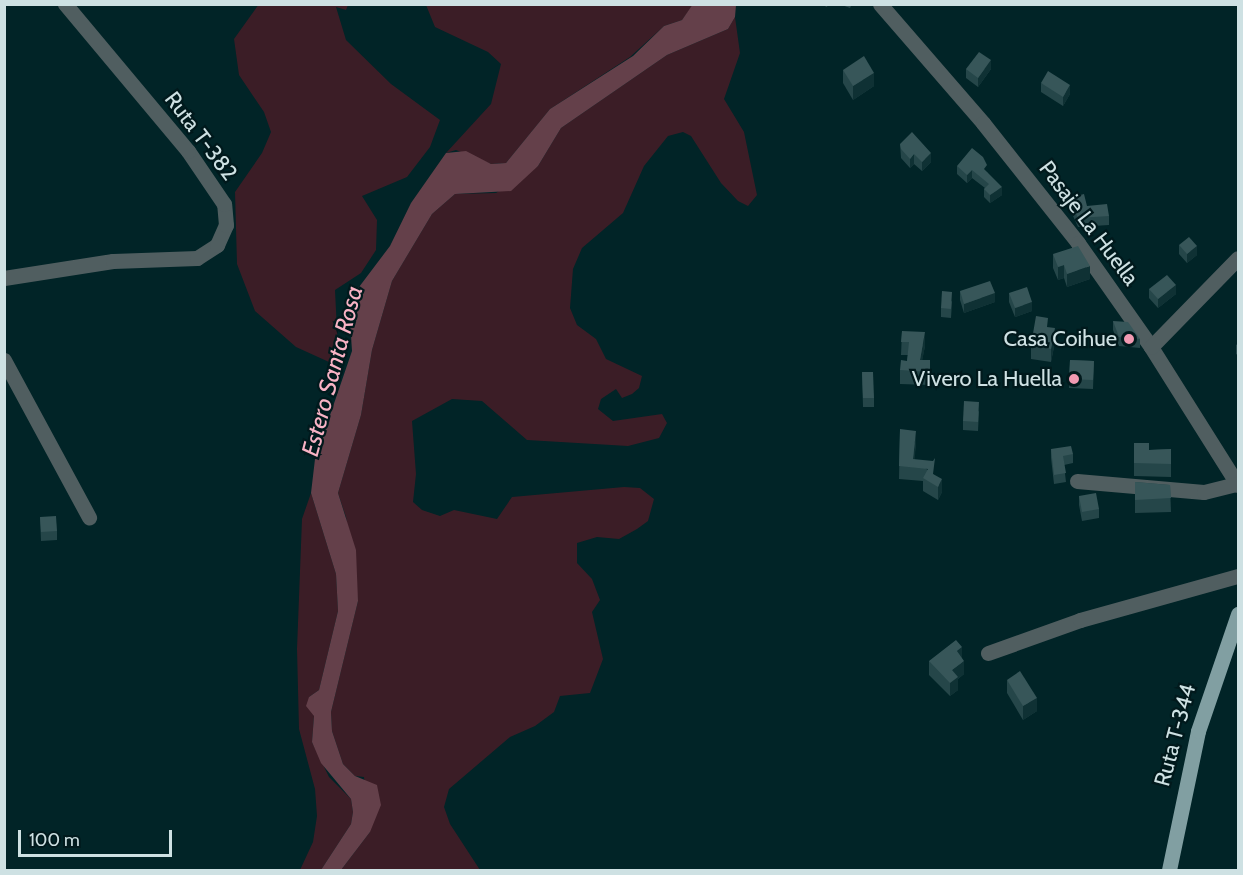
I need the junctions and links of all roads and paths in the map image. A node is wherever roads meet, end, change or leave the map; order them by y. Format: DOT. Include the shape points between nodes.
graph roads {
  1 [pos="65,4"];
  2 [pos="880,4"];
  3 [pos="1239,258"];
  4 [pos="4,278"];
  5 [pos="1151,347"];
  6 [pos="4,360"];
  7 [pos="1077,481"];
  8 [pos="1238,485"];
  9 [pos="89,517"];
  10 [pos="1239,576"];
  11 [pos="1239,614"];
  12 [pos="988,653"];
  13 [pos="1168,870"];
  1 -- 4 [label="street, Ruta T-382" via="188,151 224,204 226,225 217,245 197,258 113,261"];
  2 -- 5 [label="street, Pasaje La Huella" via="1031,182"];
  3 -- 5 [label="street"];
  5 -- 8 [label="street, Pasaje La Huella"];
  6 -- 9 [label="street"];
  7 -- 8 [label="street" via="1204,492"];
  10 -- 12 [label="street" via="1080,620"];
  11 -- 13 [label="main road, Ruta T-344" via="1197,731"];
}
